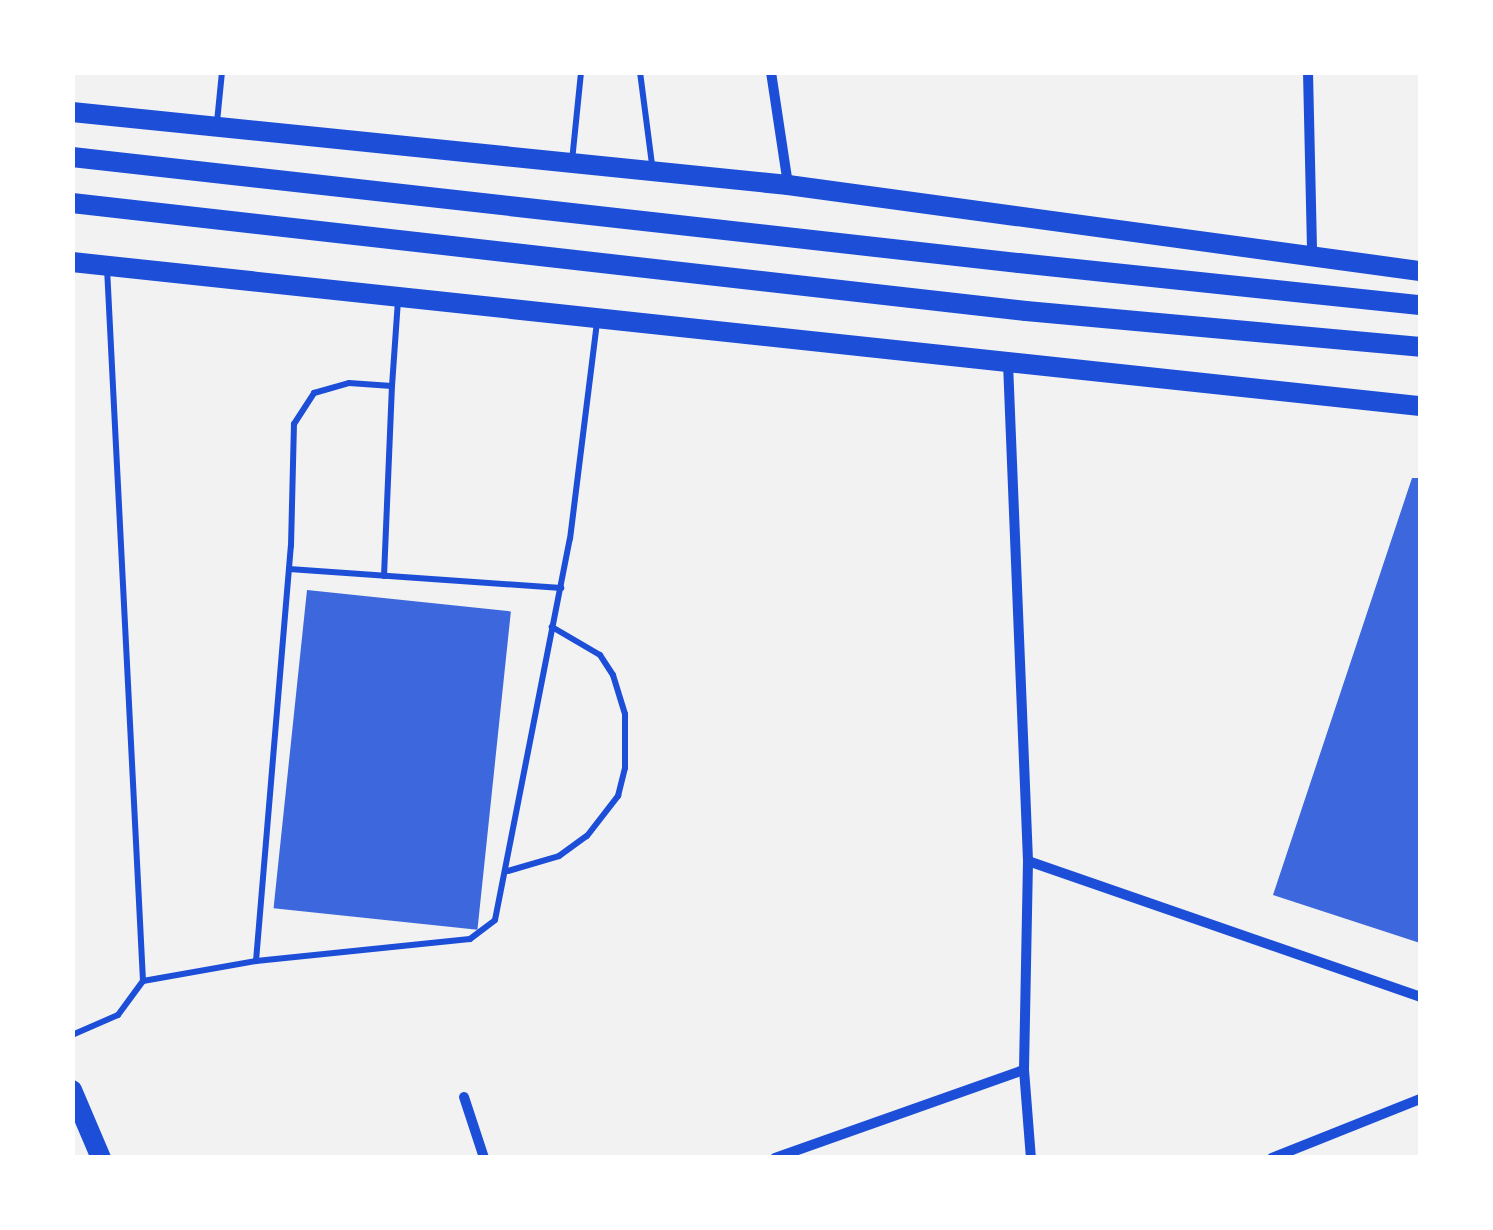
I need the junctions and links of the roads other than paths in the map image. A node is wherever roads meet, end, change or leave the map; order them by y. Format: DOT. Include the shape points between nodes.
graph roads {
  1 [pos="222,72"];
  2 [pos="581,72"];
  3 [pos="640,72"];
  4 [pos="771,72"];
  5 [pos="1308,72"];
  6 [pos="72,112"];
  7 [pos="216,129"];
  8 [pos="72,157"];
  9 [pos="572,162"];
  10 [pos="653,172"];
  11 [pos="788,185"];
  12 [pos="72,204"];
  13 [pos="1312,255"];
  14 [pos="72,262"];
  15 [pos="108,266"];
  16 [pos="1420,271"];
  17 [pos="398,298"];
  18 [pos="1420,305"];
  19 [pos="597,320"];
  20 [pos="1420,347"];
  21 [pos="1008,363"];
  22 [pos="392,386"];
  23 [pos="1420,406"];
  24 [pos="289,569"];
  25 [pos="384,576"];
  26 [pos="560,588"];
  27 [pos="552,627"];
  28 [pos="1028,861"];
  29 [pos="508,870"];
  30 [pos="256,961"];
  31 [pos="143,981"];
  32 [pos="1420,997"];
  33 [pos="72,1035"];
  34 [pos="1024,1070"];
  35 [pos="72,1090"];
  36 [pos="464,1097"];
  37 [pos="1420,1099"];
  38 [pos="101,1158"];
  39 [pos="484,1158"];
  40 [pos="775,1158"];
  41 [pos="1030,1158"];
  42 [pos="1272,1158"];
  1 -- 7 [label="lane"];
  2 -- 9 [label="lane"];
  3 -- 10 [label="lane"];
  4 -- 11 [label="street"];
  5 -- 13 [label="street"];
  6 -- 7 [label="main road"];
  7 -- 9 [label="main road"];
  8 -- 18 [label="main road"];
  9 -- 10 [label="main road"];
  10 -- 11 [label="main road"];
  11 -- 13 [label="main road"];
  12 -- 20 [label="main road" via="1026,312"];
  13 -- 16 [label="main road"];
  14 -- 15 [label="main road"];
  15 -- 17 [label="main road"];
  15 -- 31 [label="lane"];
  17 -- 19 [label="main road"];
  17 -- 22 [label="lane"];
  19 -- 21 [label="main road"];
  19 -- 26 [label="lane"];
  21 -- 23 [label="main road"];
  21 -- 28 [label="street"];
  22 -- 24 [label="lane" via="349,384 314,393 294,424"];
  22 -- 25 [label="lane"];
  24 -- 25 [label="lane"];
  24 -- 30 [label="lane"];
  25 -- 26 [label="lane"];
  26 -- 27 [label="lane"];
  27 -- 29 [label="lane"];
  27 -- 29 [label="lane" via="600,655 613,675 625,714 625,768 618,796 588,836 559,856"];
  28 -- 32 [label="street"];
  28 -- 34 [label="street"];
  29 -- 30 [label="lane" via="495,920 470,939"];
  30 -- 31 [label="lane"];
  31 -- 33 [label="lane" via="118,1015"];
  34 -- 40 [label="street"];
  34 -- 41 [label="street"];
  35 -- 38 [label="main road"];
  36 -- 39 [label="street"];
  37 -- 42 [label="street"];
}
